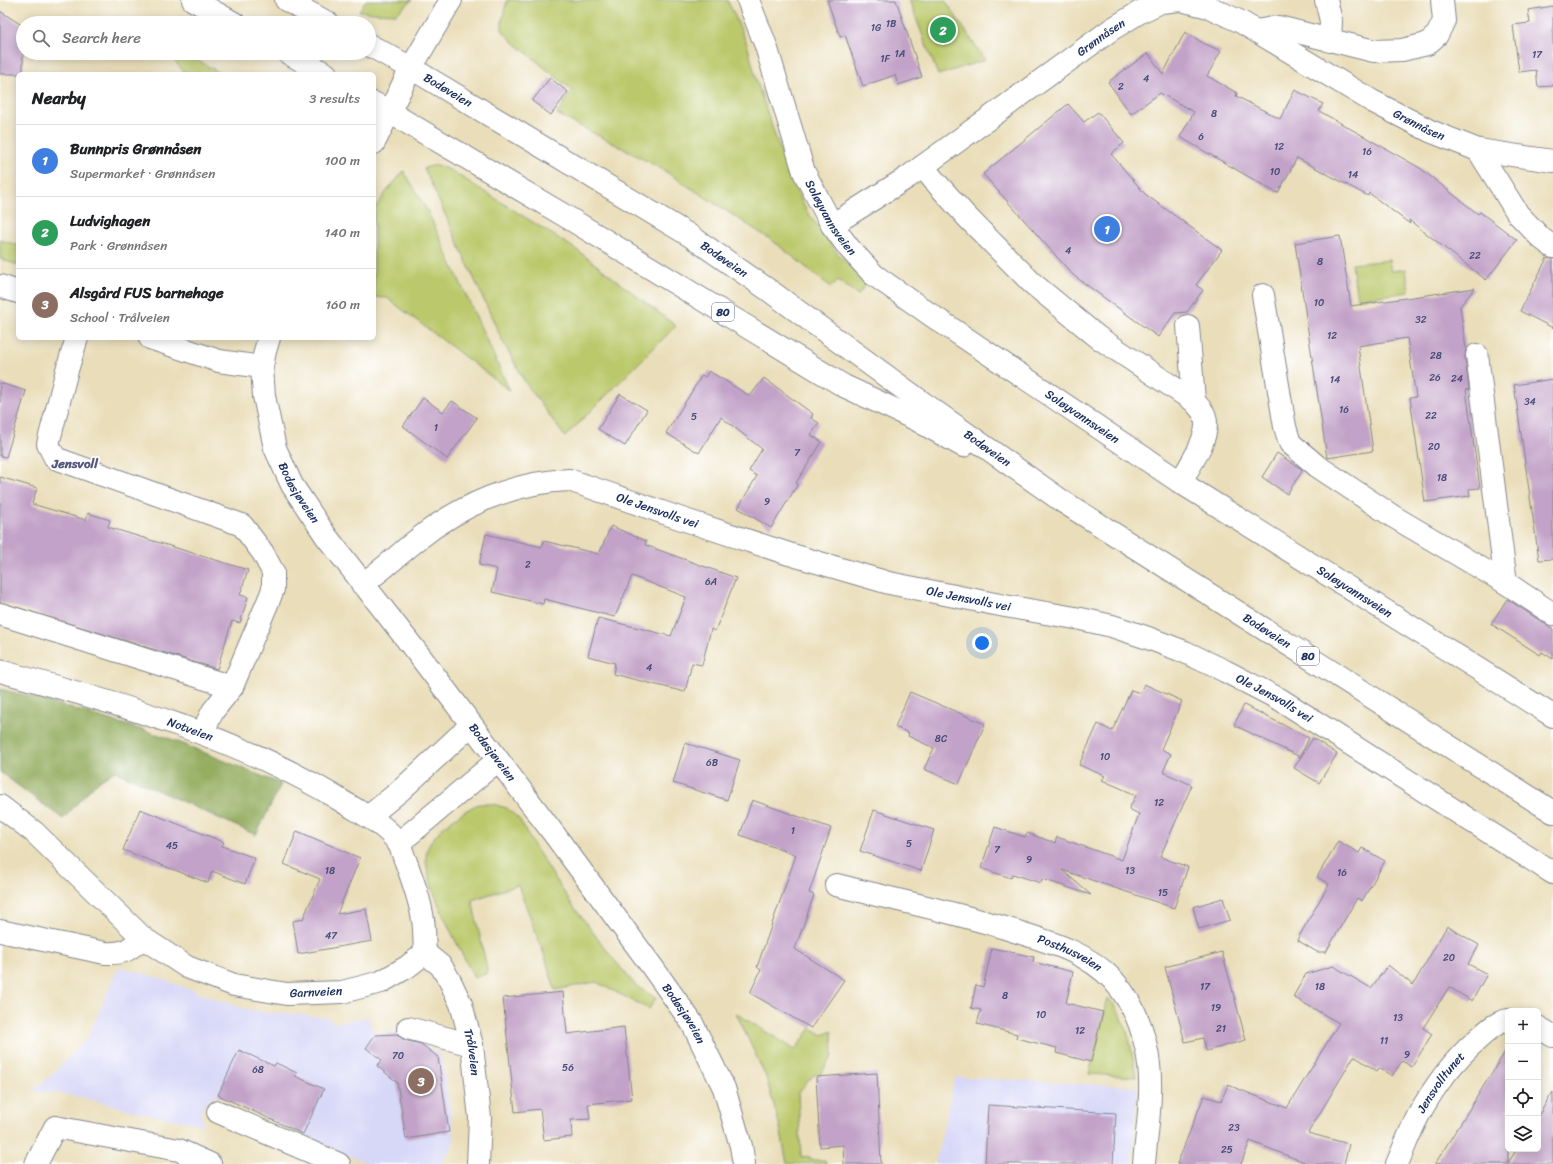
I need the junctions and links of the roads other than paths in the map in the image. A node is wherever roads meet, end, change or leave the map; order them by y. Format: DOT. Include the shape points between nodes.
graph roads {
  1 [pos="193,0"];
  2 [pos="286,0"];
  3 [pos="451,0"];
  4 [pos="748,0"];
  5 [pos="1181,0"];
  6 [pos="1326,0"];
  7 [pos="1442,0"];
  8 [pos="222,16"];
  9 [pos="315,16"];
  10 [pos="1257,31"];
  11 [pos="1330,40"];
  12 [pos="376,49"];
  13 [pos="301,60"];
  14 [pos="411,68"];
  15 [pos="322,72"];
  16 [pos="382,107"];
  17 [pos="376,134"];
  18 [pos="1478,150"];
  19 [pos="1553,160"];
  20 [pos="923,166"];
  21 [pos="832,225"];
  22 [pos="1553,247"];
  23 [pos="0,286"];
  24 [pos="16,291"];
  25 [pos="1263,295"];
  26 [pos="1188,326"];
  27 [pos="76,340"];
  28 [pos="156,340"];
  29 [pos="268,340"];
  30 [pos="1477,355"];
  31 [pos="262,367"];
  32 [pos="1194,401"];
  33 [pos="1180,482"];
  34 [pos="1062,501"];
  35 [pos="1506,583"];
  36 [pos="362,584"];
  37 [pos="0,614"];
  38 [pos="1553,614"];
  39 [pos="0,671"];
  40 [pos="232,687"];
  41 [pos="1553,716"];
  42 [pos="471,725"];
  43 [pos="202,733"];
  44 [pos="498,760"];
  45 [pos="0,806"];
  46 [pos="1553,812"];
  47 [pos="368,817"];
  48 [pos="399,843"];
  49 [pos="1553,872"];
  50 [pos="836,885"];
  51 [pos="0,931"];
  52 [pos="144,938"];
  53 [pos="425,953"];
  54 [pos="1505,1020"];
  55 [pos="408,1028"];
  56 [pos="1541,1029"];
  57 [pos="1553,1036"];
  58 [pos="472,1045"];
  59 [pos="218,1112"];
  60 [pos="36,1164"];
  61 [pos="210,1164"];
  62 [pos="339,1164"];
  63 [pos="478,1164"];
  64 [pos="744,1164"];
  65 [pos="1144,1164"];
  66 [pos="1397,1164"];
  1 -- 8 [label="street"];
  2 -- 9 [label="street"];
  3 -- 14 [label="street"];
  4 -- 21 [label="street, Soløyvannsveien" via="766,46 804,172"];
  5 -- 10 [label="street, Grønnåsen" via="1209,7"];
  5 -- 20 [label="street, Grønnåsen" via="1161,2 1112,29"];
  6 -- 11 [label="street" via="1331,21"];
  7 -- 11 [label="street" via="1444,21 1437,35 1427,44 1402,50 1374,52"];
  10 -- 11 [label="street" via="1278,27"];
  10 -- 18 [label="street, Grønnåsen" via="1372,101 1430,131"];
  12 -- 14 [label="street, Bodøveien / 80"];
  13 -- 15 [label="street"];
  14 -- 16 [label="street"];
  14 -- 34 [label="street, Bodøveien / 80" via="689,235"];
  16 -- 17 [label="street"];
  16 -- 34 [label="street, Bodøveien / 80" via="844,386 915,419"];
  18 -- 19 [label="street, Grønnåsen"];
  18 -- 22 [label="street" via="1518,214"];
  20 -- 21 [label="street, Grønnåsen"];
  20 -- 32 [label="street" via="966,216 1032,283 1099,338"];
  21 -- 33 [label="street, Soløyvannsveien" via="874,275"];
  23 -- 24 [label="street"];
  25 -- 35 [label="street" via="1285,427 1290,443 1318,466 1394,517"];
  26 -- 32 [label="street"];
  27 -- 40 [label="street" via="48,444 55,458 242,524 273,572 270,597"];
  28 -- 31 [label="street" via="219,361"];
  29 -- 31 [label="street, Bodøsjøveien"];
  30 -- 35 [label="street"];
  31 -- 36 [label="street, Bodøsjøveien" via="264,396 275,448 292,485"];
  32 -- 33 [label="street" via="1204,415 1206,432 1195,458"];
  33 -- 41 [label="street, Soløyvannsveien"];
  34 -- 46 [label="street, Bodøveien / 80"];
  35 -- 38 [label="street"];
  36 -- 42 [label="street, Bodøsjøveien"];
  36 -- 49 [label="street, Ole Jensvolls vei" via="379,573 418,539 456,514 509,490 550,481 569,480 775,550 889,583 1112,626 1186,652 1280,700"];
  37 -- 40 [label="street"];
  39 -- 43 [label="street, Notveien" via="83,694"];
  40 -- 43 [label="street" via="213,711"];
  42 -- 44 [label="street, Bodøsjøveien"];
  42 -- 47 [label="street"];
  43 -- 47 [label="street, Notveien" via="254,754 316,785"];
  44 -- 48 [label="street"];
  44 -- 64 [label="street, Bodøsjøveien" via="692,1023 724,1088"];
  45 -- 52 [label="street, Garnveien" via="34,832"];
  47 -- 48 [label="street, Notveien"];
  48 -- 53 [label="street" via="424,921"];
  50 -- 65 [label="street, Posthusveien" via="976,919 1050,942 1080,955 1099,968 1127,997 1147,1047 1151,1080"];
  51 -- 52 [label="street" via="105,954 119,954"];
  52 -- 53 [label="street, Garnveien" via="187,967 234,985 287,994 342,992 380,982"];
  53 -- 58 [label="street, Trålveien" via="441,966 450,981 461,1004"];
  54 -- 66 [label="street, Jensvolltunet" via="1470,1045 1440,1080 1417,1117"];
  55 -- 58 [label="street"];
  56 -- 57 [label="street"];
  58 -- 63 [label="street, Trålveien" via="480,1118"];
  59 -- 62 [label="street"];
  60 -- 61 [label="street" via="55,1127 179,1150"];
}
